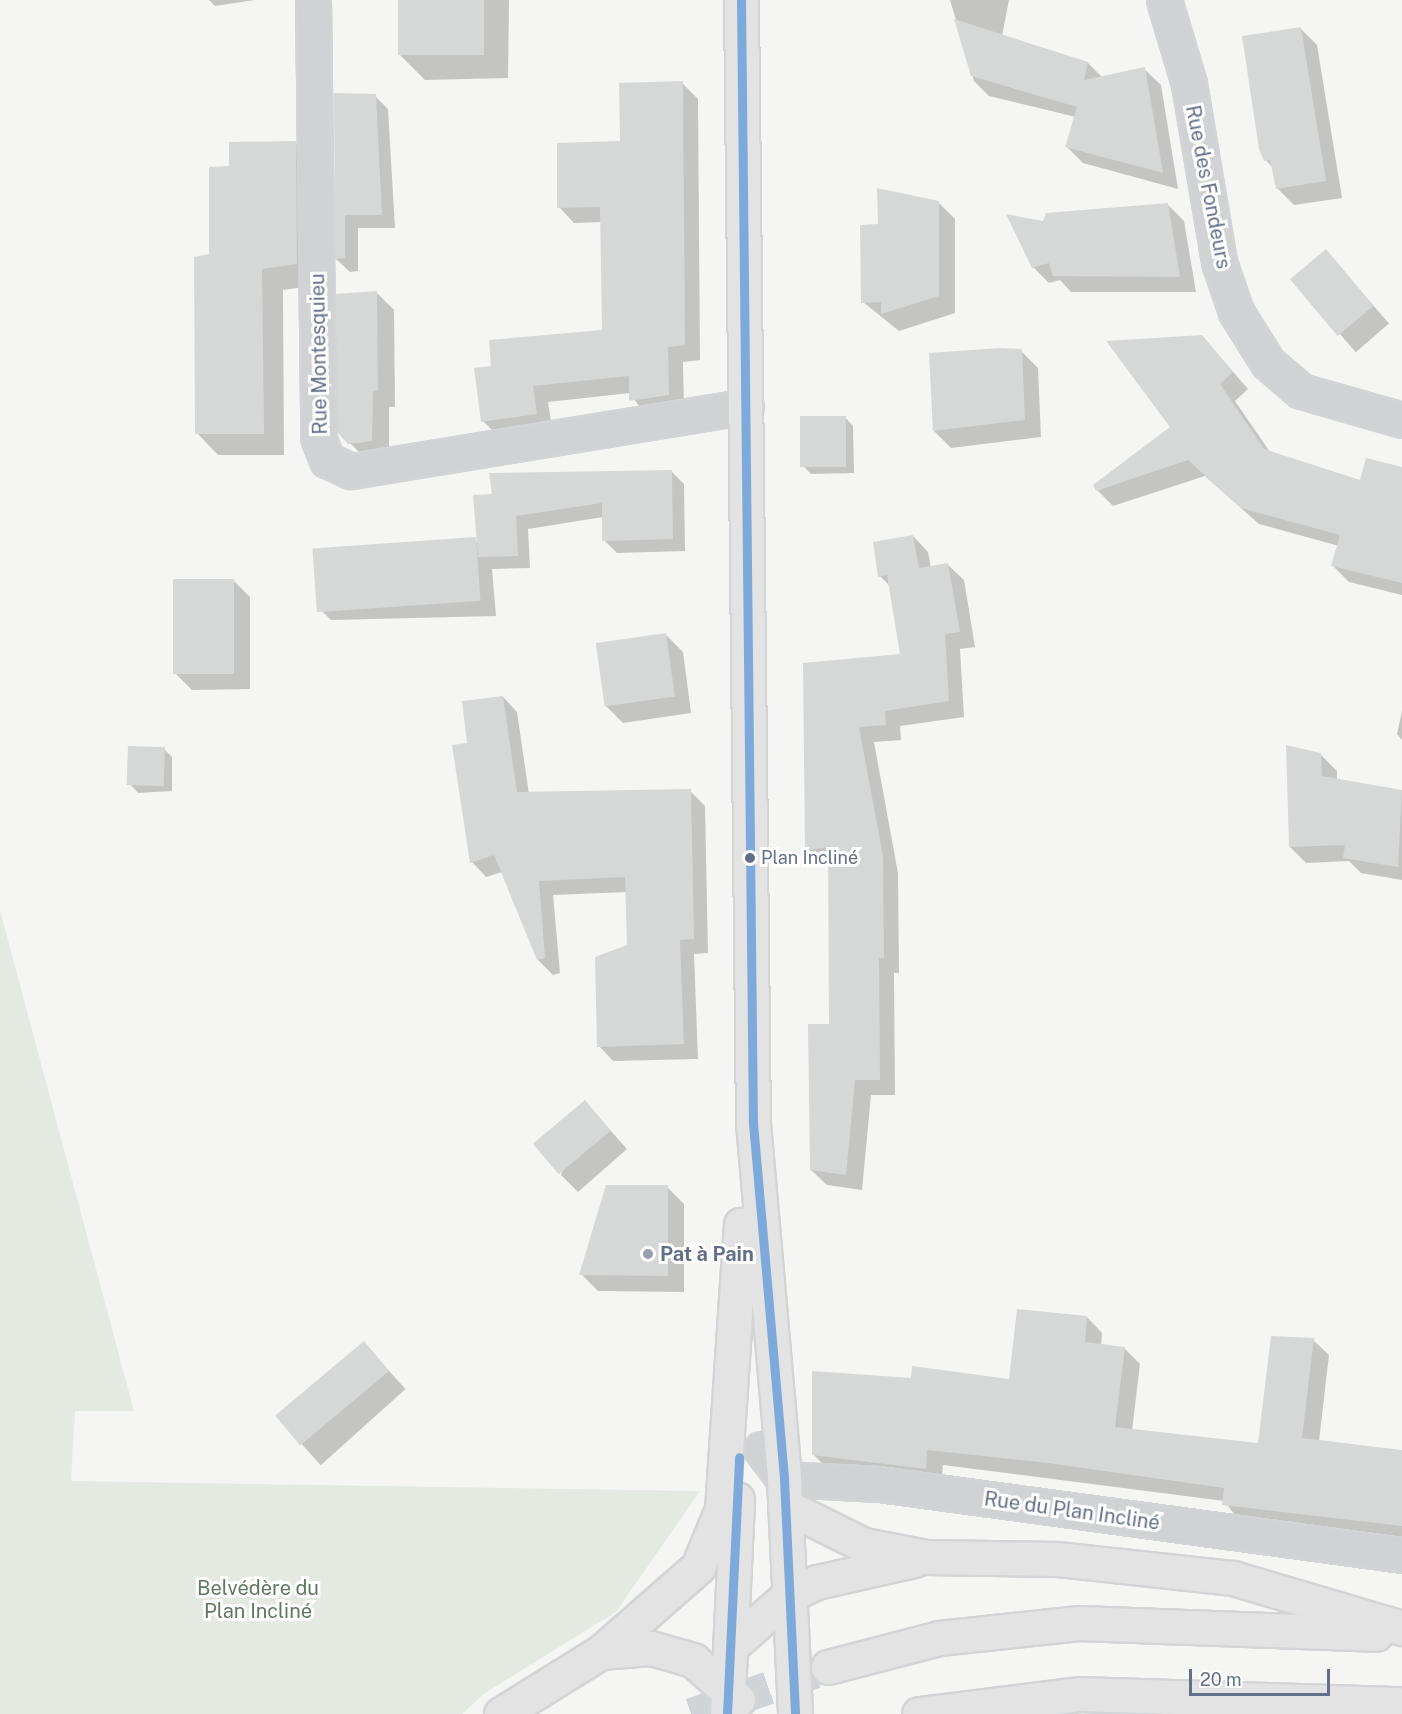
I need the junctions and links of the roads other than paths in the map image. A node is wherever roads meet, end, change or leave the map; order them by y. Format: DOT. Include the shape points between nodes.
graph roads {
  1 [pos="313,0"];
  2 [pos="741,0"];
  3 [pos="1164,0"];
  4 [pos="746,406"];
  5 [pos="1402,420"];
  6 [pos="753,1123"];
  7 [pos="741,1225"];
  8 [pos="761,1449"];
  9 [pos="785,1492"];
  10 [pos="1399,1556"];
  11 [pos="926,1557"];
  12 [pos="779,1605"];
  13 [pos="1402,1628"];
  14 [pos="1402,1635"];
  15 [pos="730,1647"];
  16 [pos="601,1652"];
  17 [pos="828,1667"];
  18 [pos="727,1700"];
  19 [pos="1402,1704"];
  20 [pos="501,1714"];
  21 [pos="746,1714"];
  22 [pos="773,1714"];
  23 [pos="795,1714"];
  24 [pos="919,1714"];
  1 -- 4 [label="street, Rue Montesquieu" via="318,437 327,460 351,471"];
  2 -- 4 [label="main road"];
  3 -- 5 [label="street, Rue des Fondeurs" via="1189,84 1219,262 1236,312 1268,363 1301,391"];
  4 -- 6 [label="main road"];
  6 -- 7 [label="main road"];
  6 -- 9 [label="main road"];
  7 -- 8 [label="main road"];
  7 -- 15 [label="main road" via="742,1378"];
  7 -- 16 [label="main road" via="724,1480 716,1526 698,1567"];
  8 -- 9 [label="street"];
  8 -- 12 [label="main road"];
  9 -- 10 [label="street, Rue du Plan Incliné" via="879,1485"];
  9 -- 11 [label="main road" via="864,1545"];
  9 -- 12 [label="main road"];
  11 -- 12 [label="main road" via="817,1582"];
  11 -- 13 [label="main road" via="1057,1558 1233,1578"];
  12 -- 15 [label="main road"];
  12 -- 22 [label="main road"];
  12 -- 23 [label="main road"];
  14 -- 17 [label="main road" via="1078,1623 939,1638"];
  15 -- 18 [label="main road"];
  16 -- 18 [label="main road" via="651,1648 693,1660"];
  16 -- 20 [label="main road"];
  18 -- 21 [label="main road"];
  19 -- 24 [label="main road" via="1079,1694"];
}
